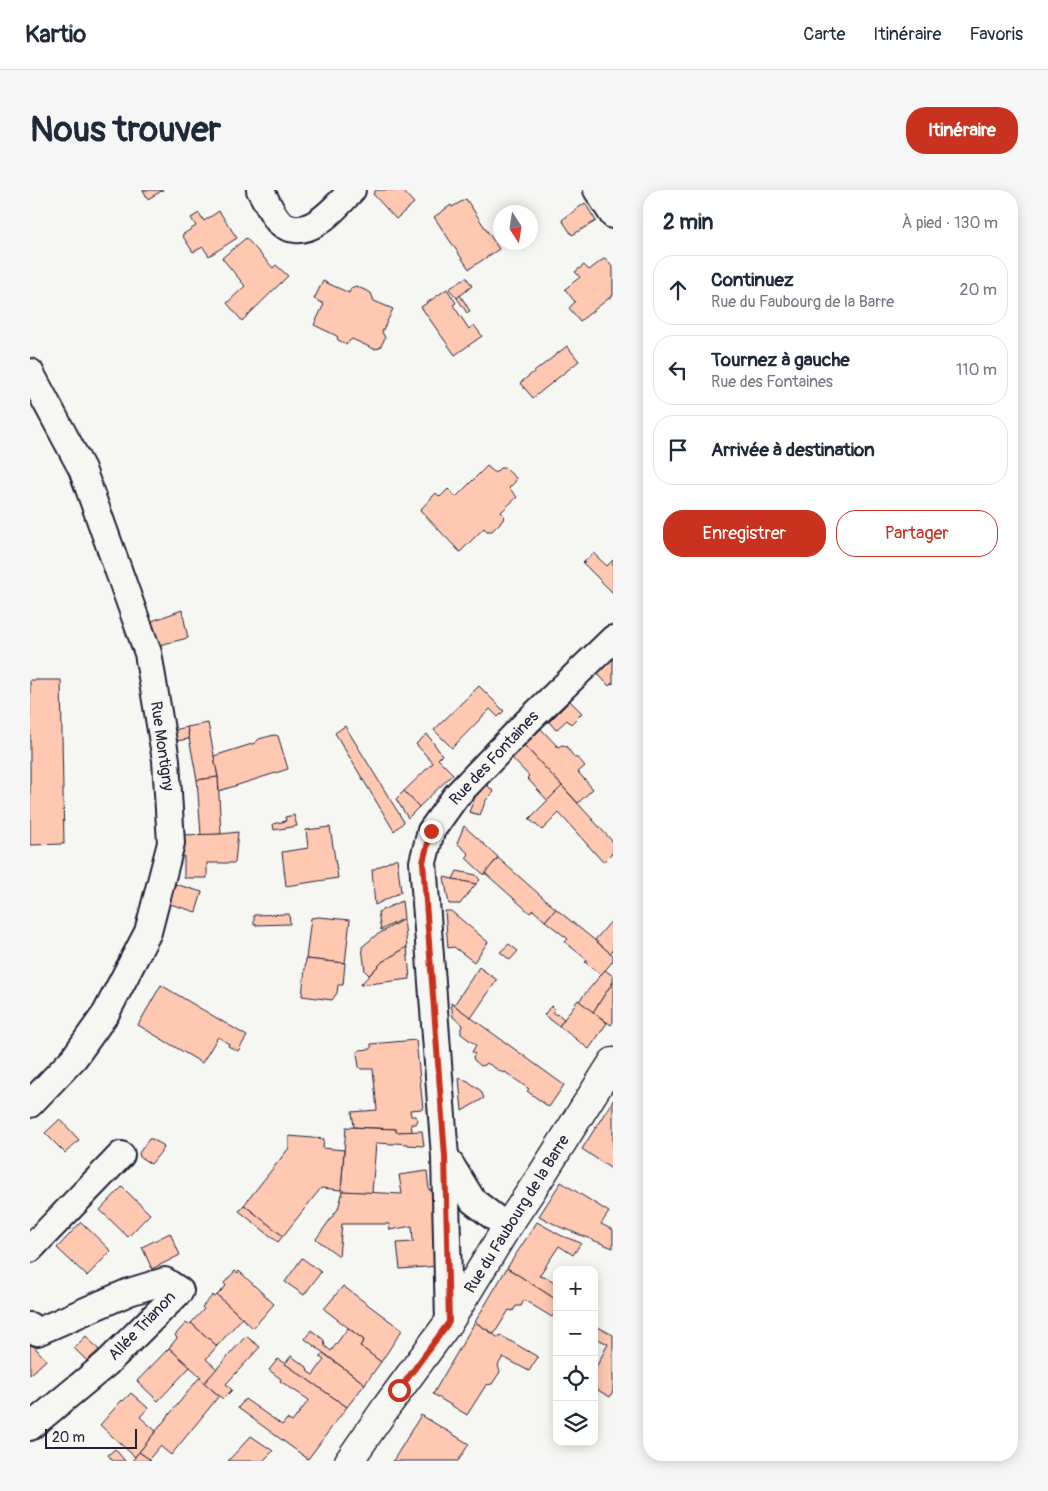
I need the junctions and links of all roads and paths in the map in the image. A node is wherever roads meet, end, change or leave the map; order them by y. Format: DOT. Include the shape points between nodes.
graph roads {
  1 [pos="260,190"];
  2 [pos="352,190"];
  3 [pos="597,190"];
  4 [pos="613,215"];
  5 [pos="30,372"];
  6 [pos="613,639"];
  7 [pos="613,1062"];
  8 [pos="30,1104"];
  9 [pos="121,1155"];
  10 [pos="445,1156"];
  11 [pos="507,1227"];
  12 [pos="30,1249"];
  13 [pos="449,1322"];
  14 [pos="30,1326"];
  15 [pos="30,1427"];
  16 [pos="349,1461"];
  1 -- 2 [label="street" via="278,220 291,228 308,228 323,220"];
  3 -- 4 [label="street"];
  5 -- 8 [label="street, Rue Montigny" via="82,469 148,653 166,760 171,843 148,932 106,1014 74,1058"];
  6 -- 10 [label="street, Rue des Fontaines" via="456,796 431,831 423,862"];
  7 -- 11 [label="main road, Rue du Faubourg de la Barre"];
  9 -- 12 [label="street"];
  10 -- 11 [label="street" via="473,1201"];
  10 -- 13 [label="street, Rue des Fontaines"];
  11 -- 13 [label="main road, Rue du Faubourg de la Barre"];
  13 -- 16 [label="main road, Rue du Faubourg de la Barre"];
  14 -- 15 [label="street, Allée Trianon" via="38,1332 129,1292 165,1281 180,1291 106,1364"];
}
